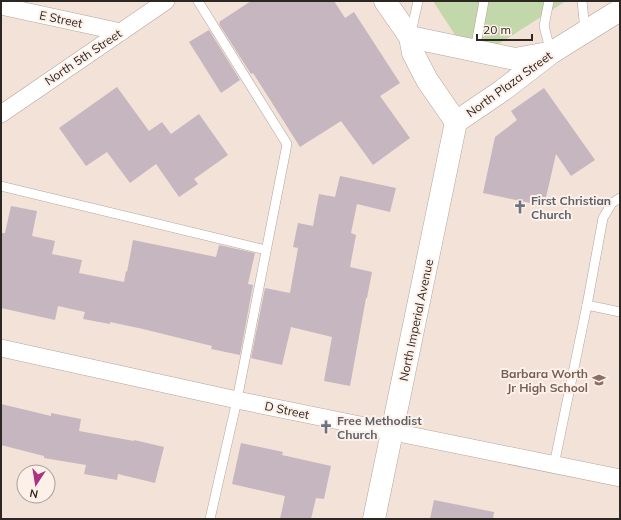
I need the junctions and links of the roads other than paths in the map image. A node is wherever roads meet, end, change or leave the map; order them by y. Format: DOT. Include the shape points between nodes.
graph roads {
  1 [pos="166,1"];
  2 [pos="198,1"];
  3 [pos="385,1"];
  4 [pos="418,1"];
  5 [pos="484,1"];
  6 [pos="549,1"];
  7 [pos="582,1"];
  8 [pos="1,6"];
  9 [pos="620,10"];
  10 [pos="120,32"];
  11 [pos="585,32"];
  12 [pos="410,38"];
  13 [pos="475,50"];
  14 [pos="551,52"];
  15 [pos="1,114"];
  16 [pos="456,122"];
  17 [pos="1,186"];
  18 [pos="620,198"];
  19 [pos="266,250"];
  20 [pos="587,305"];
  21 [pos="620,312"];
  22 [pos="1,348"];
  23 [pos="237,400"];
  24 [pos="393,432"];
  25 [pos="554,465"];
  26 [pos="620,478"];
  27 [pos="210,519"];
  28 [pos="374,519"];
  1 -- 10 [label="street, North 5th Street"];
  2 -- 19 [label="lane" via="287,144"];
  3 -- 12 [label="street, North Plaza Street"];
  4 -- 12 [label="lane"];
  5 -- 13 [label="lane"];
  6 -- 14 [label="lane" via="544,26"];
  7 -- 11 [label="lane"];
  8 -- 10 [label="street, E Street"];
  9 -- 11 [label="street, North Plaza Street"];
  10 -- 15 [label="street, North 5th Street"];
  11 -- 14 [label="street, North Plaza Street"];
  12 -- 13 [label="street"];
  12 -- 16 [label="street, North Plaza Street" via="413,53 427,80"];
  13 -- 14 [label="street" via="515,59"];
  14 -- 16 [label="street, North Plaza Street" via="503,90"];
  16 -- 24 [label="street, North Imperial Avenue"];
  17 -- 19 [label="lane"];
  18 -- 20 [label="lane" via="612,203 603,218"];
  19 -- 23 [label="lane"];
  20 -- 21 [label="lane"];
  20 -- 25 [label="lane"];
  22 -- 23 [label="street, D Street"];
  23 -- 24 [label="street, D Street"];
  23 -- 27 [label="lane"];
  24 -- 25 [label="street, D Street"];
  24 -- 28 [label="street, North Imperial Avenue"];
  25 -- 26 [label="street, D Street"];
}
